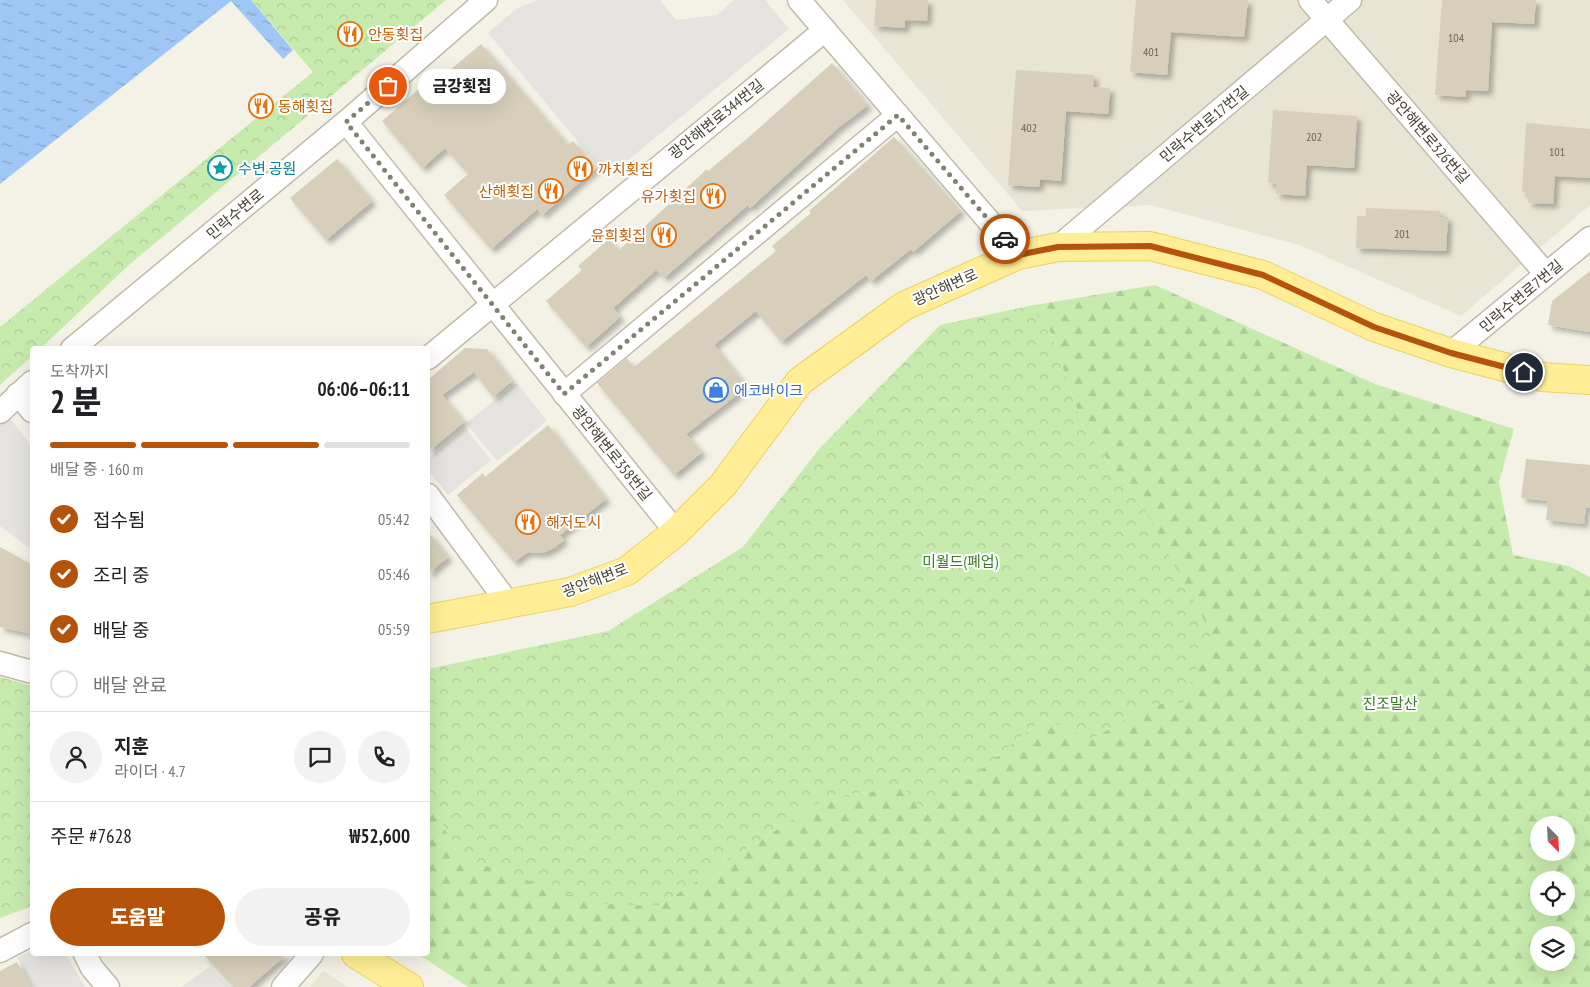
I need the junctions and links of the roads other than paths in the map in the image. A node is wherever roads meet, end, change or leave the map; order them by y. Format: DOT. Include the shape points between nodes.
graph roads {
  1 [pos="486,0"];
  2 [pos="799,0"];
  3 [pos="1310,0"];
  4 [pos="1350,0"];
  5 [pos="1327,19"];
  6 [pos="825,30"];
  7 [pos="898,115"];
  8 [pos="346,122"];
  9 [pos="1590,238"];
  10 [pos="1058,247"];
  11 [pos="1018,255"];
  12 [pos="1546,274"];
  13 [pos="492,304"];
  14 [pos="76,346"];
  15 [pos="1451,353"];
  16 [pos="430,356"];
  17 [pos="1590,380"];
  18 [pos="25,388"];
  19 [pos="564,394"];
  20 [pos="30,404"];
  21 [pos="0,412"];
  22 [pos="430,498"];
  23 [pos="676,532"];
  24 [pos="508,604"];
  25 [pos="430,619"];
  26 [pos="0,663"];
  27 [pos="30,671"];
  28 [pos="30,935"];
  29 [pos="0,951"];
  30 [pos="86,956"];
  31 [pos="310,956"];
  32 [pos="359,956"];
  33 [pos="108,987"];
  34 [pos="283,987"];
  35 [pos="409,987"];
  1 -- 8 [label="street, 민락수변로"];
  2 -- 6 [label="street"];
  3 -- 5 [label="street, 광안해변로326번길"];
  4 -- 5 [label="street, 민락수변로17번길"];
  5 -- 10 [label="street, 민락수변로17번길"];
  5 -- 12 [label="street, 광안해변로326번길"];
  6 -- 7 [label="street"];
  6 -- 13 [label="street, 광안해변로344번길"];
  7 -- 11 [label="street"];
  7 -- 19 [label="street"];
  8 -- 13 [label="street, 광안해변로358번길"];
  8 -- 14 [label="street, 민락수변로"];
  9 -- 12 [label="street, 민락수변로7번길"];
  10 -- 11 [label="main road, 광안해변로"];
  10 -- 15 [label="main road, 광안해변로" via="1150,246 1263,275 1374,327"];
  11 -- 23 [label="main road, 광안해변로" via="904,306 800,381 723,485"];
  12 -- 15 [label="street, 민락수변로7번길"];
  13 -- 16 [label="street"];
  13 -- 19 [label="street, 광안해변로358번길"];
  15 -- 17 [label="main road, 광안해변로" via="1542,377"];
  18 -- 20 [label="street"];
  18 -- 21 [label="street"];
  19 -- 23 [label="street, 광안해변로358번길"];
  22 -- 24 [label="street"];
  23 -- 24 [label="main road, 광안해변로" via="627,571 570,592"];
  24 -- 25 [label="main road, 광안해변로"];
  26 -- 27 [label="street"];
  28 -- 29 [label="street"];
  30 -- 33 [label="street"];
  31 -- 34 [label="street"];
  32 -- 35 [label="main road"];
}
